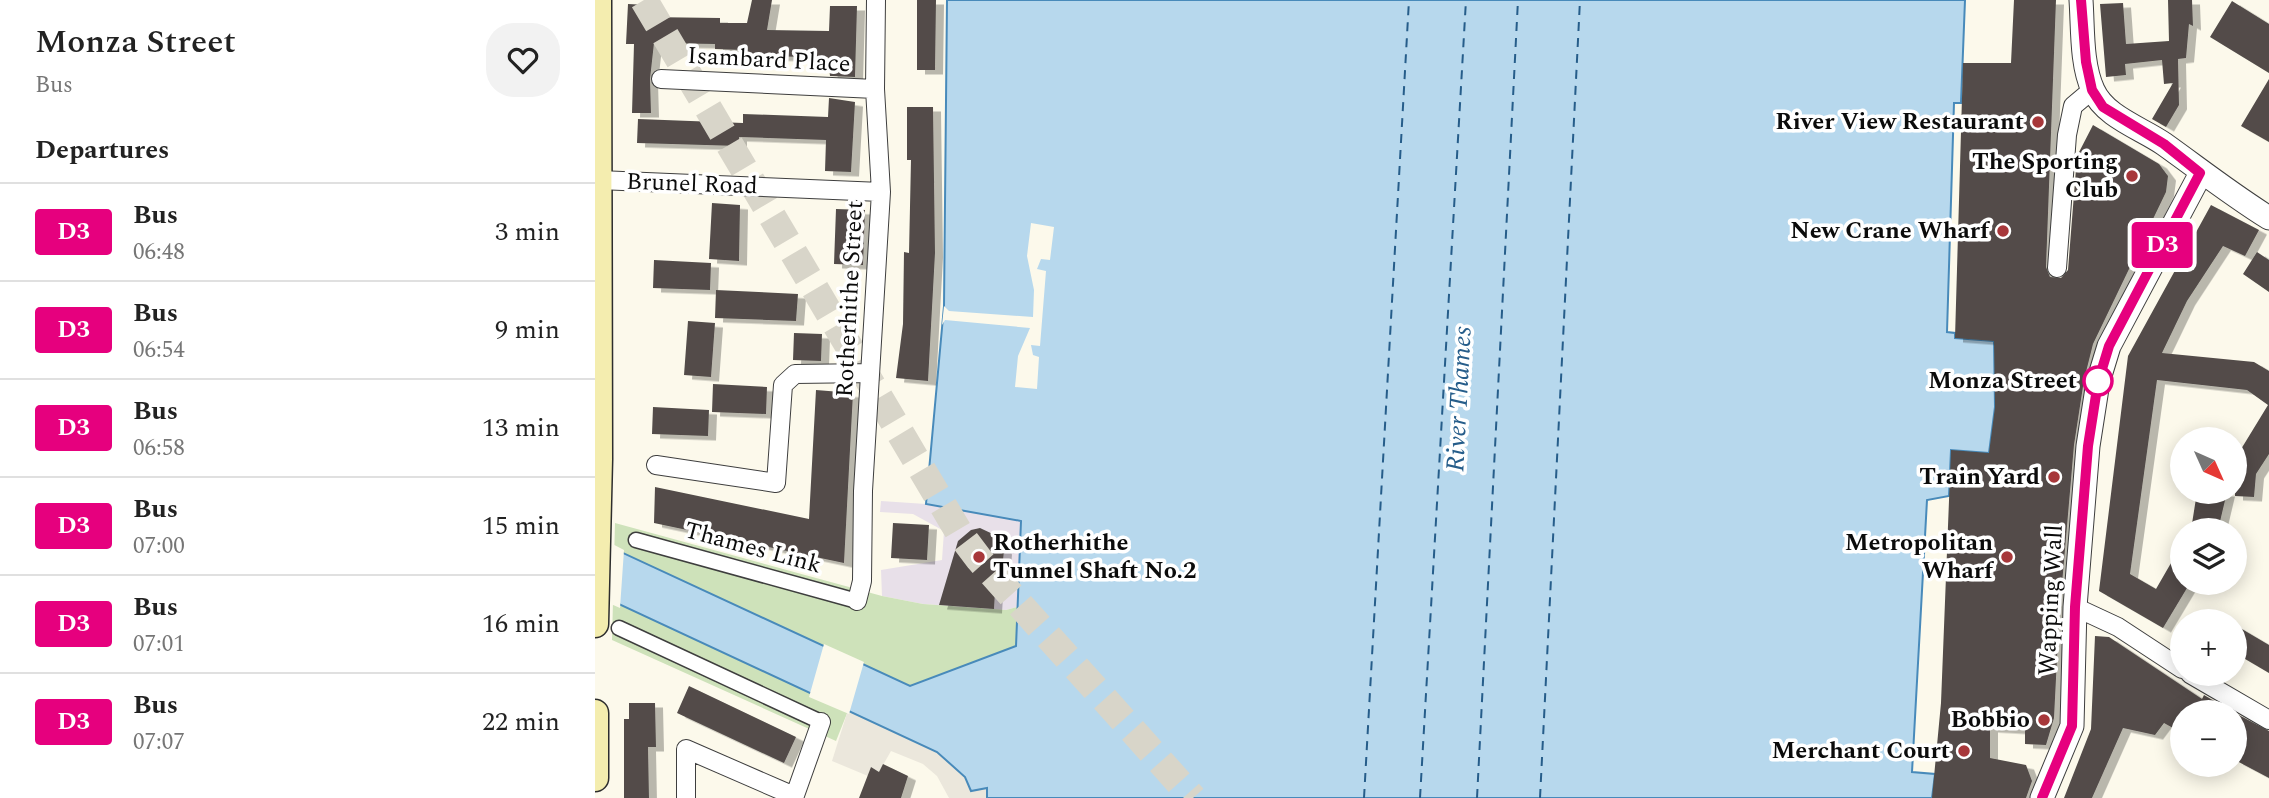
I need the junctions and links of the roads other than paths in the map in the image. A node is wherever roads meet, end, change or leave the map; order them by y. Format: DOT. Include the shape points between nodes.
graph roads {
  1 [pos="599,0"];
  2 [pos="876,0"];
  3 [pos="2081,0"];
  4 [pos="661,79"];
  5 [pos="596,83"];
  6 [pos="874,89"];
  7 [pos="2092,90"];
  8 [pos="2200,173"];
  9 [pos="599,180"];
  10 [pos="881,192"];
  11 [pos="2269,218"];
  12 [pos="2057,268"];
  13 [pos="870,373"];
  14 [pos="656,465"];
  15 [pos="636,540"];
  16 [pos="857,601"];
  17 [pos="2075,607"];
  18 [pos="607,626"];
  19 [pos="2170,662"];
  20 [pos="2211,686"];
  21 [pos="595,713"];
  22 [pos="2269,720"];
  23 [pos="821,722"];
  24 [pos="595,770"];
  25 [pos="595,778"];
  26 [pos="794,797"];
  27 [pos="686,798"];
  28 [pos="2042,798"];
  1 -- 5 [label="main road, Brunel Road"];
  2 -- 6 [label="street, Rotherhithe Street"];
  3 -- 7 [label="street"];
  4 -- 6 [label="street, Isambard Place"];
  5 -- 9 [label="main road, Brunel Road"];
  6 -- 10 [label="street, Rotherhithe Street"];
  7 -- 8 [label="street" via="2103,107 2164,144"];
  7 -- 12 [label="street" via="2073,106 2067,135"];
  8 -- 11 [label="street"];
  8 -- 17 [label="street, Wapping Wall" via="2109,346 2098,382"];
  9 -- 10 [label="street, Brunel Road"];
  9 -- 18 [label="main road" via="599,472"];
  10 -- 13 [label="street, Rotherhithe Street"];
  13 -- 14 [label="street" via="795,374 783,385 776,483"];
  13 -- 16 [label="street, Rotherhithe Street" via="862,581"];
  15 -- 16 [label="street, Thames Link"];
  17 -- 19 [label="street" via="2118,627"];
  17 -- 28 [label="street, Wapping Wall" via="2072,726"];
  18 -- 23 [label="street"];
  20 -- 22 [label="street"];
  21 -- 24 [label="main road"];
  23 -- 26 [label="street"];
  24 -- 25 [label="main road"];
  26 -- 27 [label="street" via="685,749"];
}
